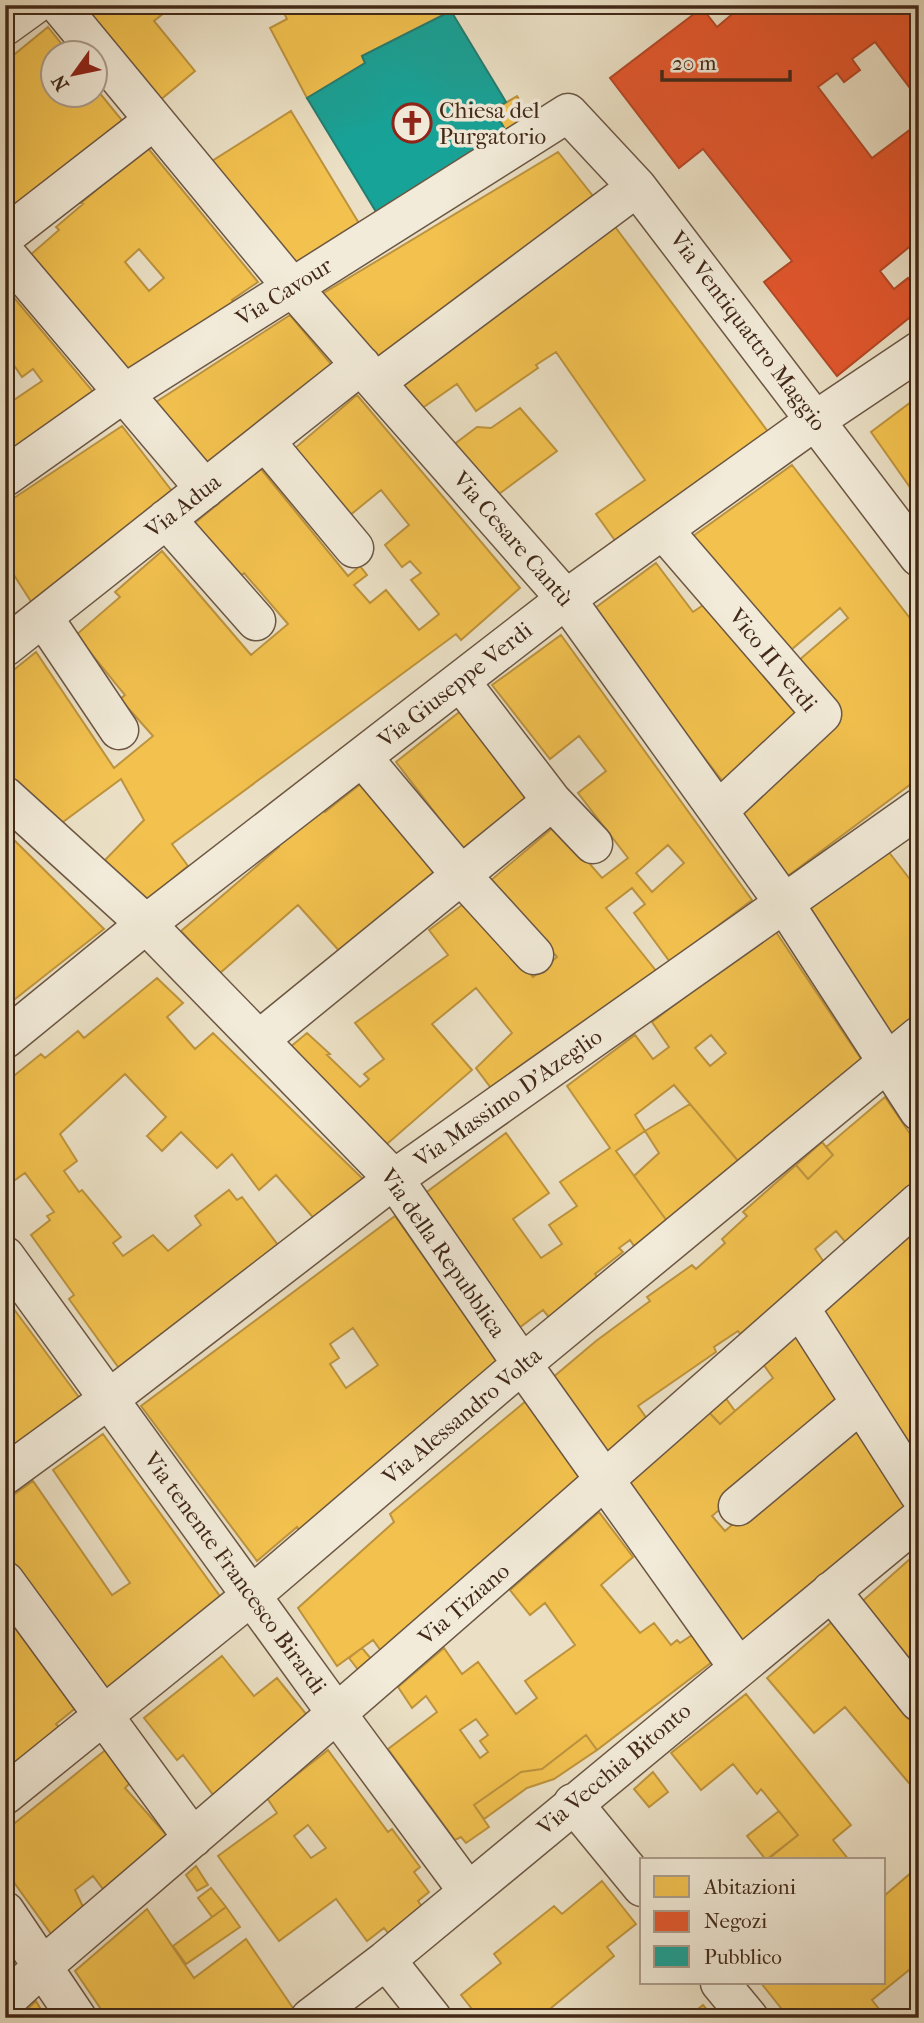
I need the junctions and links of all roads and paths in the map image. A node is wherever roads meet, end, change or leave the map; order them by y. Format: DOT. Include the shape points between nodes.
graph roads {
  1 [pos="34,5"];
  2 [pos="59,5"];
  3 [pos="5,26"];
  4 [pos="568,113"];
  5 [pos="153,121"];
  6 [pos="638,187"];
  7 [pos="5,236"];
  8 [pos="5,253"];
  9 [pos="292,287"];
  10 [pos="919,351"];
  11 [pos="368,374"];
  12 [pos="124,394"];
  13 [pos="816,420"];
  14 [pos="265,441"];
  15 [pos="5,477"];
  16 [pos="205,489"];
  17 [pos="166,519"];
  18 [pos="664,530"];
  19 [pos="354,548"];
  20 [pos="919,557"];
  21 [pos="566,598"];
  22 [pos="43,617"];
  23 [pos="256,621"];
  24 [pos="5,648"];
  25 [pos="460,681"];
  26 [pos="119,730"];
  27 [pos="362,757"];
  28 [pos="5,796"];
  29 [pos="552,801"];
  30 [pos="919,808"];
  31 [pos="718,811"];
  32 [pos="593,844"];
  33 [pos="461,875"];
  34 [pos="784,904"];
  35 [pos="146,923"];
  36 [pos="534,955"];
  37 [pos="919,1036"];
  38 [pos="5,1039"];
  39 [pos="259,1040"];
  40 [pos="887,1063"];
  41 [pos="919,1111"];
  42 [pos="394,1179"];
  43 [pos="919,1202"];
  44 [pos="5,1256"];
  45 [pos="800,1308"];
  46 [pos="522,1364"];
  47 [pos="109,1399"];
  48 [pos="860,1403"];
  49 [pos="5,1475"];
  50 [pos="606,1480"];
  51 [pos="738,1506"];
  52 [pos="918,1516"];
  53 [pos="5,1581"];
  54 [pos="831,1591"];
  55 [pos="251,1596"];
  56 [pos="738,1667"];
  57 [pos="919,1702"];
  58 [pos="337,1714"];
  59 [pos="104,1715"];
  60 [pos="5,1795"];
  61 [pos="573,1803"];
  62 [pos="193,1838"];
  63 [pos="640,1885"];
  64 [pos="467,1890"];
  65 [pos="5,1911"];
  66 [pos="386,1959"];
  67 [pos="43,1966"];
  68 [pos="721,1984"];
  69 [pos="5,2001"];
  70 [pos="77,2018"];
  71 [pos="310,2018"];
  72 [pos="432,2018"];
  73 [pos="749,2018"];
  1 -- 3 [label="street"];
  2 -- 5 [label="street, Via Cesare Cantù"];
  4 -- 6 [label="street, Via Ventiquattro Maggio"];
  4 -- 9 [label="street, Via Cavour"];
  5 -- 7 [label="street"];
  5 -- 9 [label="street, Via Cesare Cantù"];
  6 -- 11 [label="street, Via Adua"];
  6 -- 13 [label="street, Via Ventiquattro Maggio"];
  8 -- 12 [label="street"];
  9 -- 11 [label="street, Via Cesare Cantù"];
  9 -- 12 [label="street, Via Cavour"];
  10 -- 13 [label="street, Via Giuseppe Verdi"];
  11 -- 14 [label="street, Via Adua"];
  11 -- 21 [label="street, Via Cesare Cantù"];
  12 -- 15 [label="street, Via Cavour"];
  12 -- 16 [label="street"];
  13 -- 18 [label="street, Via Giuseppe Verdi"];
  13 -- 20 [label="street, Via Ventiquattro Maggio"];
  14 -- 16 [label="street, Via Adua"];
  14 -- 19 [label="street"];
  16 -- 17 [label="street, Via Adua"];
  17 -- 22 [label="street, Via Adua"];
  17 -- 23 [label="street"];
  18 -- 21 [label="street, Via Giuseppe Verdi"];
  18 -- 31 [label="street, Vico II Verdi" via="821,714"];
  21 -- 25 [label="street, Via Giuseppe Verdi"];
  21 -- 31 [label="street, Via Cesare Cantù"];
  22 -- 24 [label="street, Via Adua"];
  22 -- 26 [label="street"];
  25 -- 27 [label="street, Via Giuseppe Verdi"];
  25 -- 29 [label="street"];
  27 -- 33 [label="street"];
  27 -- 35 [label="street, Via Giuseppe Verdi"];
  28 -- 35 [label="street, Via della Repubblica"];
  29 -- 32 [label="street"];
  29 -- 33 [label="street"];
  30 -- 34 [label="street, Via Massimo D'Azeglio"];
  31 -- 34 [label="street, Via Cesare Cantù"];
  33 -- 36 [label="street"];
  33 -- 39 [label="street"];
  34 -- 40 [label="street, Via Cesare Cantù"];
  34 -- 42 [label="street, Via Massimo D'Azeglio"];
  35 -- 38 [label="street, Via Giuseppe Verdi"];
  35 -- 39 [label="street, Via della Repubblica"];
  37 -- 40 [label="street, Via Alessandro Volta"];
  39 -- 42 [label="street, Via della Repubblica"];
  40 -- 41 [label="street, Via Cesare Cantù"];
  40 -- 46 [label="street, Via Alessandro Volta"];
  42 -- 46 [label="street, Via della Repubblica"];
  42 -- 47 [label="street, Via Massimo D'Azeglio"];
  43 -- 45 [label="street, Via Tiziano"];
  44 -- 47 [label="street, Via tenente Francesco Birardi"];
  45 -- 48 [label="street"];
  45 -- 50 [label="street, Via Tiziano"];
  46 -- 50 [label="street, Via della Repubblica"];
  46 -- 55 [label="street, Via Alessandro Volta"];
  47 -- 49 [label="street, Via Massimo D'Azeglio"];
  47 -- 55 [label="street, Via tenente Francesco Birardi"];
  48 -- 51 [label="street"];
  48 -- 52 [label="street"];
  50 -- 56 [label="street, Via della Repubblica"];
  50 -- 58 [label="street, Via Tiziano"];
  52 -- 54 [label="street, Via Vecchia Bitonto"];
  53 -- 59 [label="street"];
  54 -- 56 [label="street, Via Vecchia Bitonto"];
  54 -- 57 [label="street"];
  55 -- 58 [label="street, Via tenente Francesco Birardi"];
  55 -- 59 [label="street, Via Alessandro Volta"];
  56 -- 61 [label="street, Via Vecchia Bitonto"];
  58 -- 62 [label="street, Via Tiziano"];
  58 -- 64 [label="street, Via tenente Francesco Birardi"];
  59 -- 60 [label="street, Via Alessandro Volta"];
  59 -- 62 [label="street"];
  61 -- 63 [label="street"];
  61 -- 64 [label="street, Via Vecchia Bitonto"];
  62 -- 67 [label="street, Via Tiziano"];
  64 -- 66 [label="street, Via Vecchia Bitonto"];
  65 -- 67 [label="street"];
  66 -- 71 [label="street, Via Vecchia Bitonto"];
  66 -- 72 [label="street"];
  67 -- 69 [label="street, Via Tiziano"];
  67 -- 70 [label="street"];
  68 -- 73 [label="street"];
}
